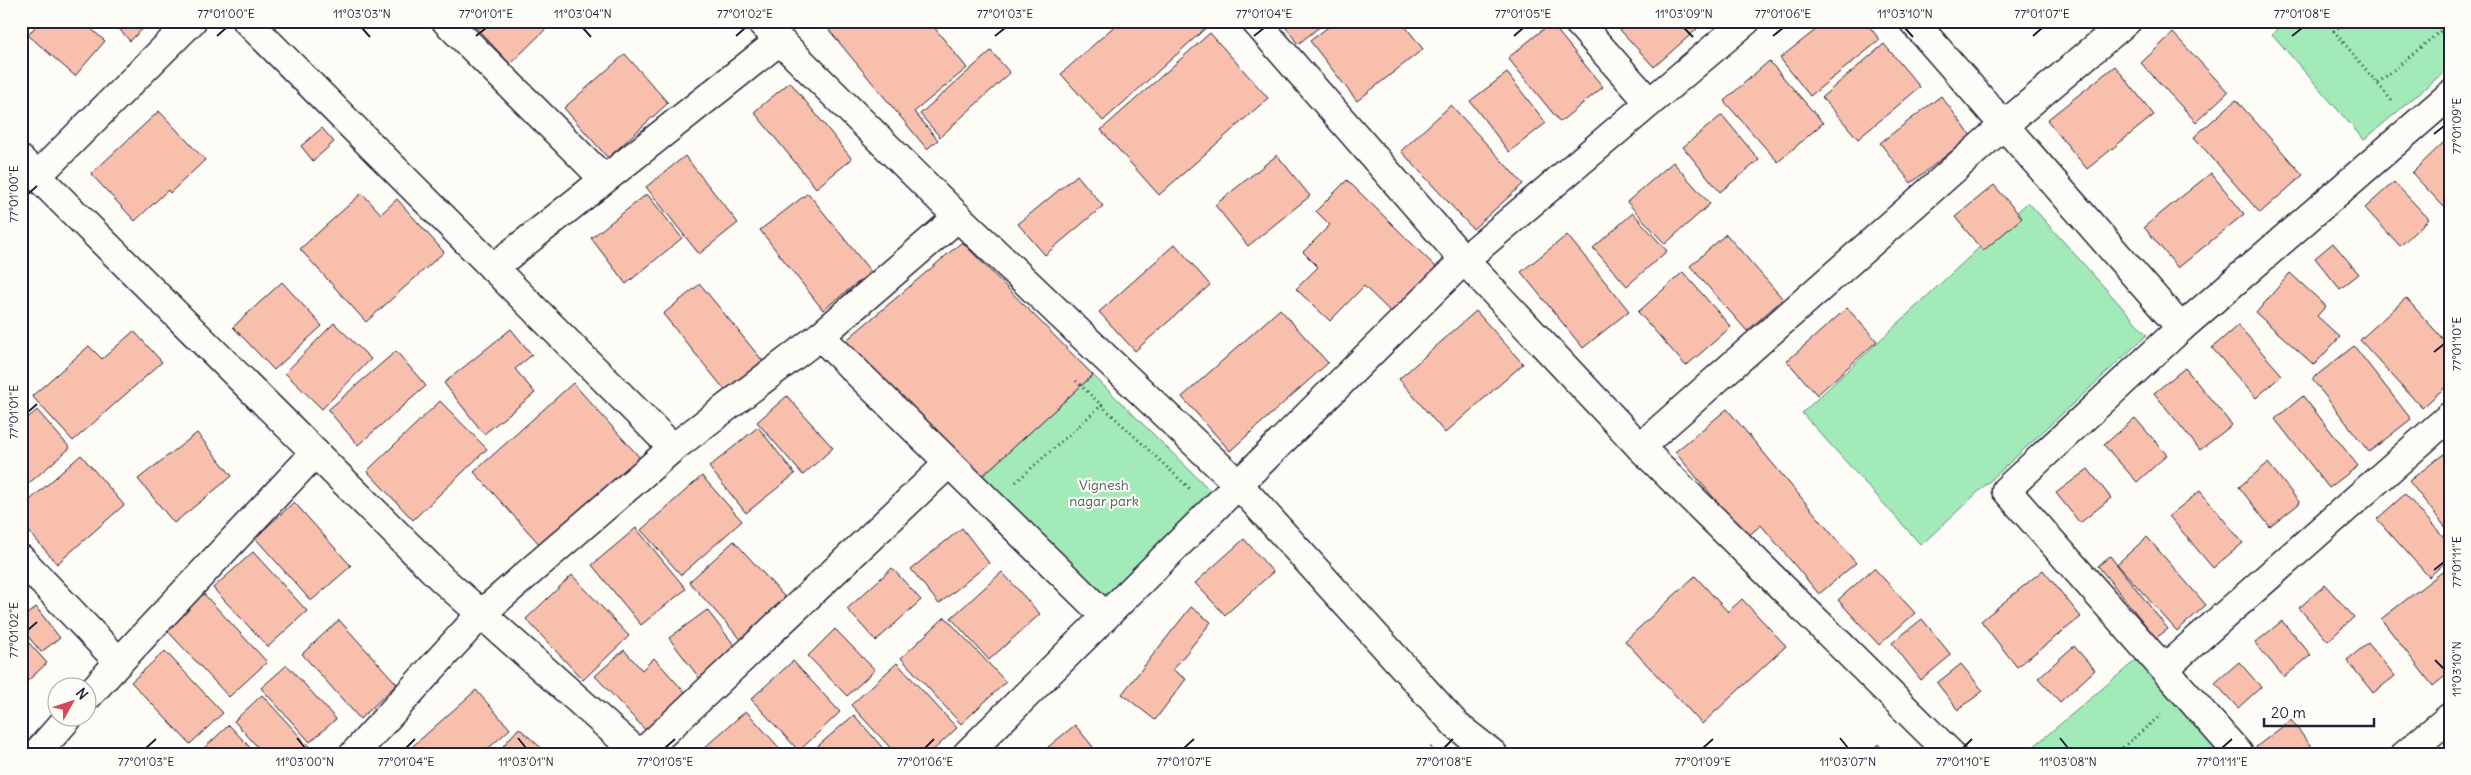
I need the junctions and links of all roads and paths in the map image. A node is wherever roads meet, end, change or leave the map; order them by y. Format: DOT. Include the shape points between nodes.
graph roads {
  1 [pos="192,21"];
  2 [pos="247,21"];
  3 [pos="446,21"];
  4 [pos="760,21"];
  5 [pos="1255,21"];
  6 [pos="1577,21"];
  7 [pos="1746,21"];
  8 [pos="1913,21"];
  9 [pos="2127,21"];
  10 [pos="2346,21"];
  11 [pos="2450,23"];
  12 [pos="778,41"];
  13 [pos="2450,95"];
  14 [pos="1649,102"];
  15 [pos="2003,126"];
  16 [pos="29,168"];
  17 [pos="604,179"];
  18 [pos="958,217"];
  19 [pos="1464,260"];
  20 [pos="493,268"];
  21 [pos="2181,328"];
  22 [pos="820,336"];
  23 [pos="1076,381"];
  24 [pos="1102,405"];
  25 [pos="2450,416"];
  26 [pos="1640,447"];
  27 [pos="673,448"];
  28 [pos="315,453"];
  29 [pos="949,463"];
  30 [pos="1238,484"];
  31 [pos="1022,488"];
  32 [pos="1184,497"];
  33 [pos="21,559"];
  34 [pos="481,614"];
  35 [pos="1105,616"];
  36 [pos="118,662"];
  37 [pos="2165,668"];
  38 [pos="98,685"];
  39 [pos="2187,693"];
  40 [pos="2450,717"];
  41 [pos="59,728"];
  42 [pos="36,754"];
  43 [pos="354,754"];
  44 [pos="640,754"];
  45 [pos="967,754"];
  46 [pos="1493,754"];
  47 [pos="1951,754"];
  48 [pos="2115,754"];
  49 [pos="2239,754"];
  50 [pos="2406,754"];
  1 -- 16 [label="street"];
  2 -- 20 [label="street"];
  3 -- 17 [label="street"];
  4 -- 12 [label="street"];
  5 -- 19 [label="street"];
  6 -- 14 [label="street"];
  7 -- 14 [label="street"];
  8 -- 15 [label="street"];
  9 -- 15 [label="street"];
  10 -- 11 [label="path" via="2334,31 2378,84"];
  12 -- 17 [label="street"];
  12 -- 18 [label="street"];
  13 -- 21 [label="street"];
  14 -- 19 [label="street"];
  15 -- 21 [label="street"];
  15 -- 26 [label="street"];
  16 -- 28 [label="street"];
  17 -- 20 [label="street"];
  18 -- 22 [label="street"];
  18 -- 30 [label="street"];
  19 -- 26 [label="street"];
  19 -- 30 [label="street"];
  20 -- 27 [label="street"];
  21 -- 37 [label="street" via="2006,490"];
  22 -- 27 [label="street"];
  22 -- 29 [label="street"];
  23 -- 24 [label="path"];
  24 -- 31 [label="path" via="1015,481"];
  24 -- 32 [label="path" via="1192,490"];
  25 -- 37 [label="street"];
  26 -- 47 [label="street"];
  27 -- 34 [label="street"];
  28 -- 34 [label="street" via="442,580"];
  28 -- 36 [label="street"];
  29 -- 35 [label="street"];
  29 -- 44 [label="street"];
  30 -- 35 [label="street"];
  30 -- 46 [label="street" via="1457,726"];
  33 -- 36 [label="street"];
  34 -- 43 [label="street"];
  34 -- 44 [label="street"];
  35 -- 45 [label="street"];
  36 -- 38 [label="street"];
  37 -- 39 [label="street"];
  39 -- 48 [label="path"];
  39 -- 49 [label="street"];
  40 -- 50 [label="street"];
  41 -- 42 [label="street"];
}
